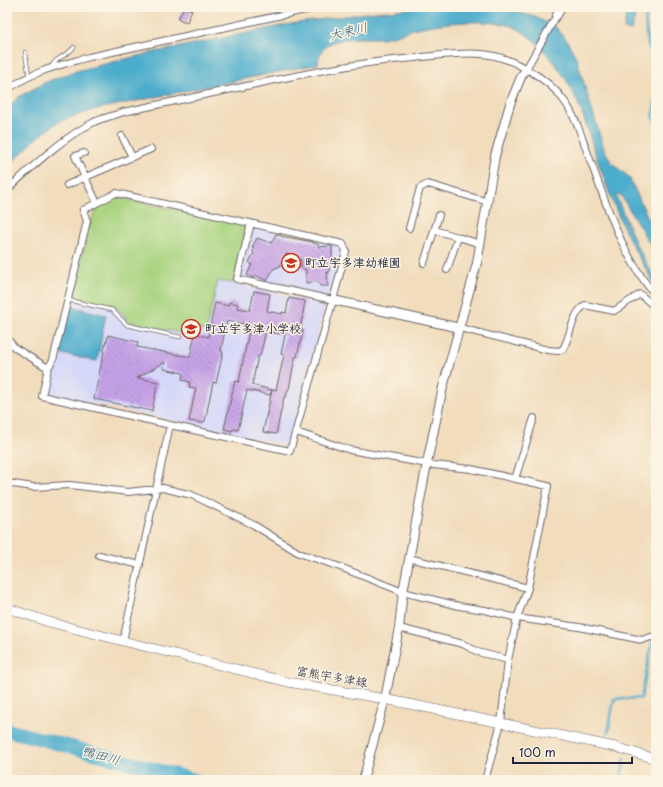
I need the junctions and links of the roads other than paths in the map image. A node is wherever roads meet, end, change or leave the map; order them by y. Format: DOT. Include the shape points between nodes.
graph roads {
  1 [pos="319,7"];
  2 [pos="561,7"];
  3 [pos="557,15"];
  4 [pos="74,47"];
  5 [pos="25,52"];
  6 [pos="527,67"];
  7 [pos="51,68"];
  8 [pos="29,76"];
  9 [pos="7,90"];
  10 [pos="122,136"];
  11 [pos="151,150"];
  12 [pos="84,153"];
  13 [pos="132,157"];
  14 [pos="85,177"];
  15 [pos="67,185"];
  16 [pos="7,190"];
  17 [pos="488,202"];
  18 [pos="97,203"];
  19 [pos="439,215"];
  20 [pos="251,222"];
  21 [pos="409,228"];
  22 [pos="434,230"];
  23 [pos="458,237"];
  24 [pos="481,244"];
  25 [pos="424,263"];
  26 [pos="447,270"];
  27 [pos="656,296"];
  28 [pos="68,300"];
  29 [pos="333,300"];
  30 [pos="656,308"];
  31 [pos="460,328"];
  32 [pos="180,337"];
  33 [pos="7,338"];
  34 [pos="48,368"];
  35 [pos="534,418"];
  36 [pos="170,425"];
  37 [pos="296,432"];
  38 [pos="427,464"];
  39 [pos="515,479"];
  40 [pos="7,483"];
  41 [pos="157,489"];
  42 [pos="99,555"];
  43 [pos="409,558"];
  44 [pos="140,565"];
  45 [pos="528,588"];
  46 [pos="403,592"];
  47 [pos="7,608"];
  48 [pos="516,618"];
  49 [pos="399,628"];
  50 [pos="656,637"];
  51 [pos="122,641"];
  52 [pos="508,660"];
  53 [pos="385,699"];
  54 [pos="501,723"];
  55 [pos="656,759"];
  56 [pos="363,780"];
  57 [pos="485,780"];
  1 -- 7 [label="street" via="89,57"];
  2 -- 3 [label="street"];
  3 -- 6 [label="street"];
  4 -- 7 [label="lane"];
  5 -- 8 [label="lane"];
  6 -- 16 [label="street" via="482,54 397,59 303,74 123,112 95,122 75,133"];
  6 -- 17 [label="street" via="499,138"];
  6 -- 27 [label="street" via="564,100 571,111 603,198 625,248"];
  7 -- 8 [label="street"];
  8 -- 9 [label="street"];
  10 -- 13 [label="street"];
  11 -- 13 [label="street"];
  12 -- 14 [label="street" via="75,156"];
  13 -- 14 [label="street"];
  14 -- 15 [label="street"];
  14 -- 18 [label="street"];
  17 -- 21 [label="street" via="428,184 420,188"];
  17 -- 24 [label="street"];
  18 -- 20 [label="street" via="116,194"];
  18 -- 28 [label="street" via="82,210 87,221"];
  19 -- 22 [label="street"];
  20 -- 29 [label="street" via="343,244 346,251"];
  20 -- 29 [label="street" via="237,279"];
  22 -- 23 [label="street"];
  22 -- 25 [label="street"];
  23 -- 24 [label="street"];
  23 -- 26 [label="street"];
  24 -- 31 [label="street"];
  28 -- 32 [label="lane" via="112,310 127,325"];
  28 -- 34 [label="street" via="53,360"];
  29 -- 31 [label="street"];
  29 -- 37 [label="street"];
  30 -- 31 [label="street" via="640,294 614,311 585,305 572,324 563,349 558,350 548,350"];
  31 -- 38 [label="street" via="443,387"];
  33 -- 34 [label="street" via="15,348"];
  34 -- 36 [label="street" via="42,396"];
  35 -- 39 [label="street"];
  36 -- 37 [label="street" via="290,451"];
  36 -- 41 [label="street"];
  37 -- 38 [label="street" via="350,450"];
  38 -- 39 [label="street" via="471,469"];
  38 -- 43 [label="street"];
  39 -- 45 [label="street" via="548,486"];
  40 -- 41 [label="street" via="33,487 70,485 128,492"];
  41 -- 44 [label="street"];
  41 -- 46 [label="street" via="192,495 254,525 299,553"];
  42 -- 44 [label="street"];
  43 -- 45 [label="street"];
  43 -- 46 [label="street"];
  44 -- 51 [label="street"];
  45 -- 48 [label="street"];
  46 -- 48 [label="street"];
  46 -- 49 [label="street"];
  47 -- 51 [label="main road, 富熊宇多津線"];
  48 -- 50 [label="street" via="642,640"];
  48 -- 52 [label="street"];
  49 -- 52 [label="street" via="463,644 478,652"];
  49 -- 53 [label="street"];
  51 -- 53 [label="main road, 富熊宇多津線" via="288,682"];
  52 -- 54 [label="street"];
  53 -- 54 [label="main road, 富熊宇多津線"];
  53 -- 56 [label="street"];
  54 -- 55 [label="main road, 富熊宇多津線" via="615,747"];
  54 -- 57 [label="street"];
}
